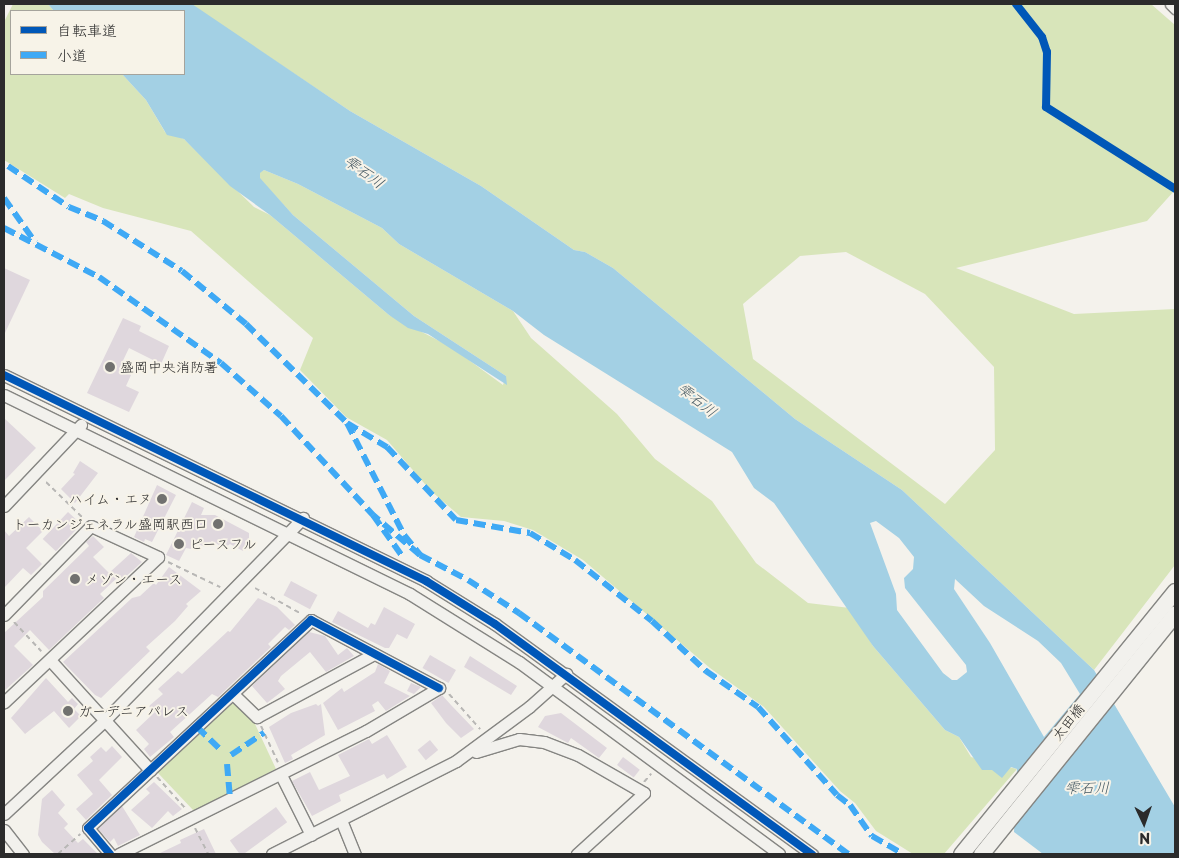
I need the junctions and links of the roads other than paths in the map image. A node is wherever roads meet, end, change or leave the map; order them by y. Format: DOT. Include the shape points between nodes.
graph roads {
  1 [pos="1171,4"];
  2 [pos="1175,8"];
  3 [pos="4,374"];
  4 [pos="4,395"];
  5 [pos="90,416"];
  6 [pos="77,429"];
  7 [pos="4,506"];
  8 [pos="303,518"];
  9 [pos="289,534"];
  10 [pos="1175,590"];
  11 [pos="4,613"];
  12 [pos="1175,614"];
  13 [pos="374,654"];
  14 [pos="50,660"];
  15 [pos="566,674"];
  16 [pos="552,686"];
  17 [pos="234,695"];
  18 [pos="4,702"];
  19 [pos="105,720"];
  20 [pos="456,761"];
  21 [pos="150,770"];
  22 [pos="282,774"];
  23 [pos="4,814"];
  24 [pos="341,820"];
  25 [pos="4,830"];
  26 [pos="311,835"];
  27 [pos="23,854"];
  28 [pos="110,854"];
  29 [pos="119,854"];
  30 [pos="272,854"];
  31 [pos="354,854"];
  32 [pos="577,854"];
  33 [pos="778,854"];
  34 [pos="812,854"];
  35 [pos="962,854"];
  36 [pos="982,854"];
  1 -- 2 [label="street"];
  3 -- 5 [label="street"];
  4 -- 6 [label="street"];
  5 -- 6 [label="street"];
  5 -- 8 [label="street"];
  6 -- 7 [label="street"];
  6 -- 9 [label="street"];
  8 -- 9 [label="street"];
  8 -- 15 [label="street" via="426,581"];
  9 -- 16 [label="street" via="410,594"];
  9 -- 19 [label="street"];
  10 -- 35 [label="main road, 太田橋"];
  11 -- 14 [label="street" via="90,526 158,557"];
  12 -- 36 [label="main road, 太田橋"];
  13 -- 17 [label="street" via="257,718"];
  13 -- 17 [label="street" via="311,620"];
  13 -- 22 [label="street" via="439,688 366,731"];
  14 -- 18 [label="street"];
  14 -- 19 [label="street"];
  15 -- 16 [label="street"];
  15 -- 34 [label="street"];
  16 -- 20 [label="street"];
  16 -- 33 [label="street"];
  17 -- 21 [label="street"];
  19 -- 21 [label="street"];
  19 -- 23 [label="street"];
  20 -- 24 [label="street"];
  20 -- 32 [label="street" via="503,742 519,739 544,742 578,755 644,793"];
  21 -- 28 [label="street" via="88,828"];
  22 -- 26 [label="street"];
  22 -- 29 [label="street"];
  24 -- 26 [label="street"];
  24 -- 31 [label="street"];
  25 -- 27 [label="street"];
  26 -- 30 [label="street"];
}
